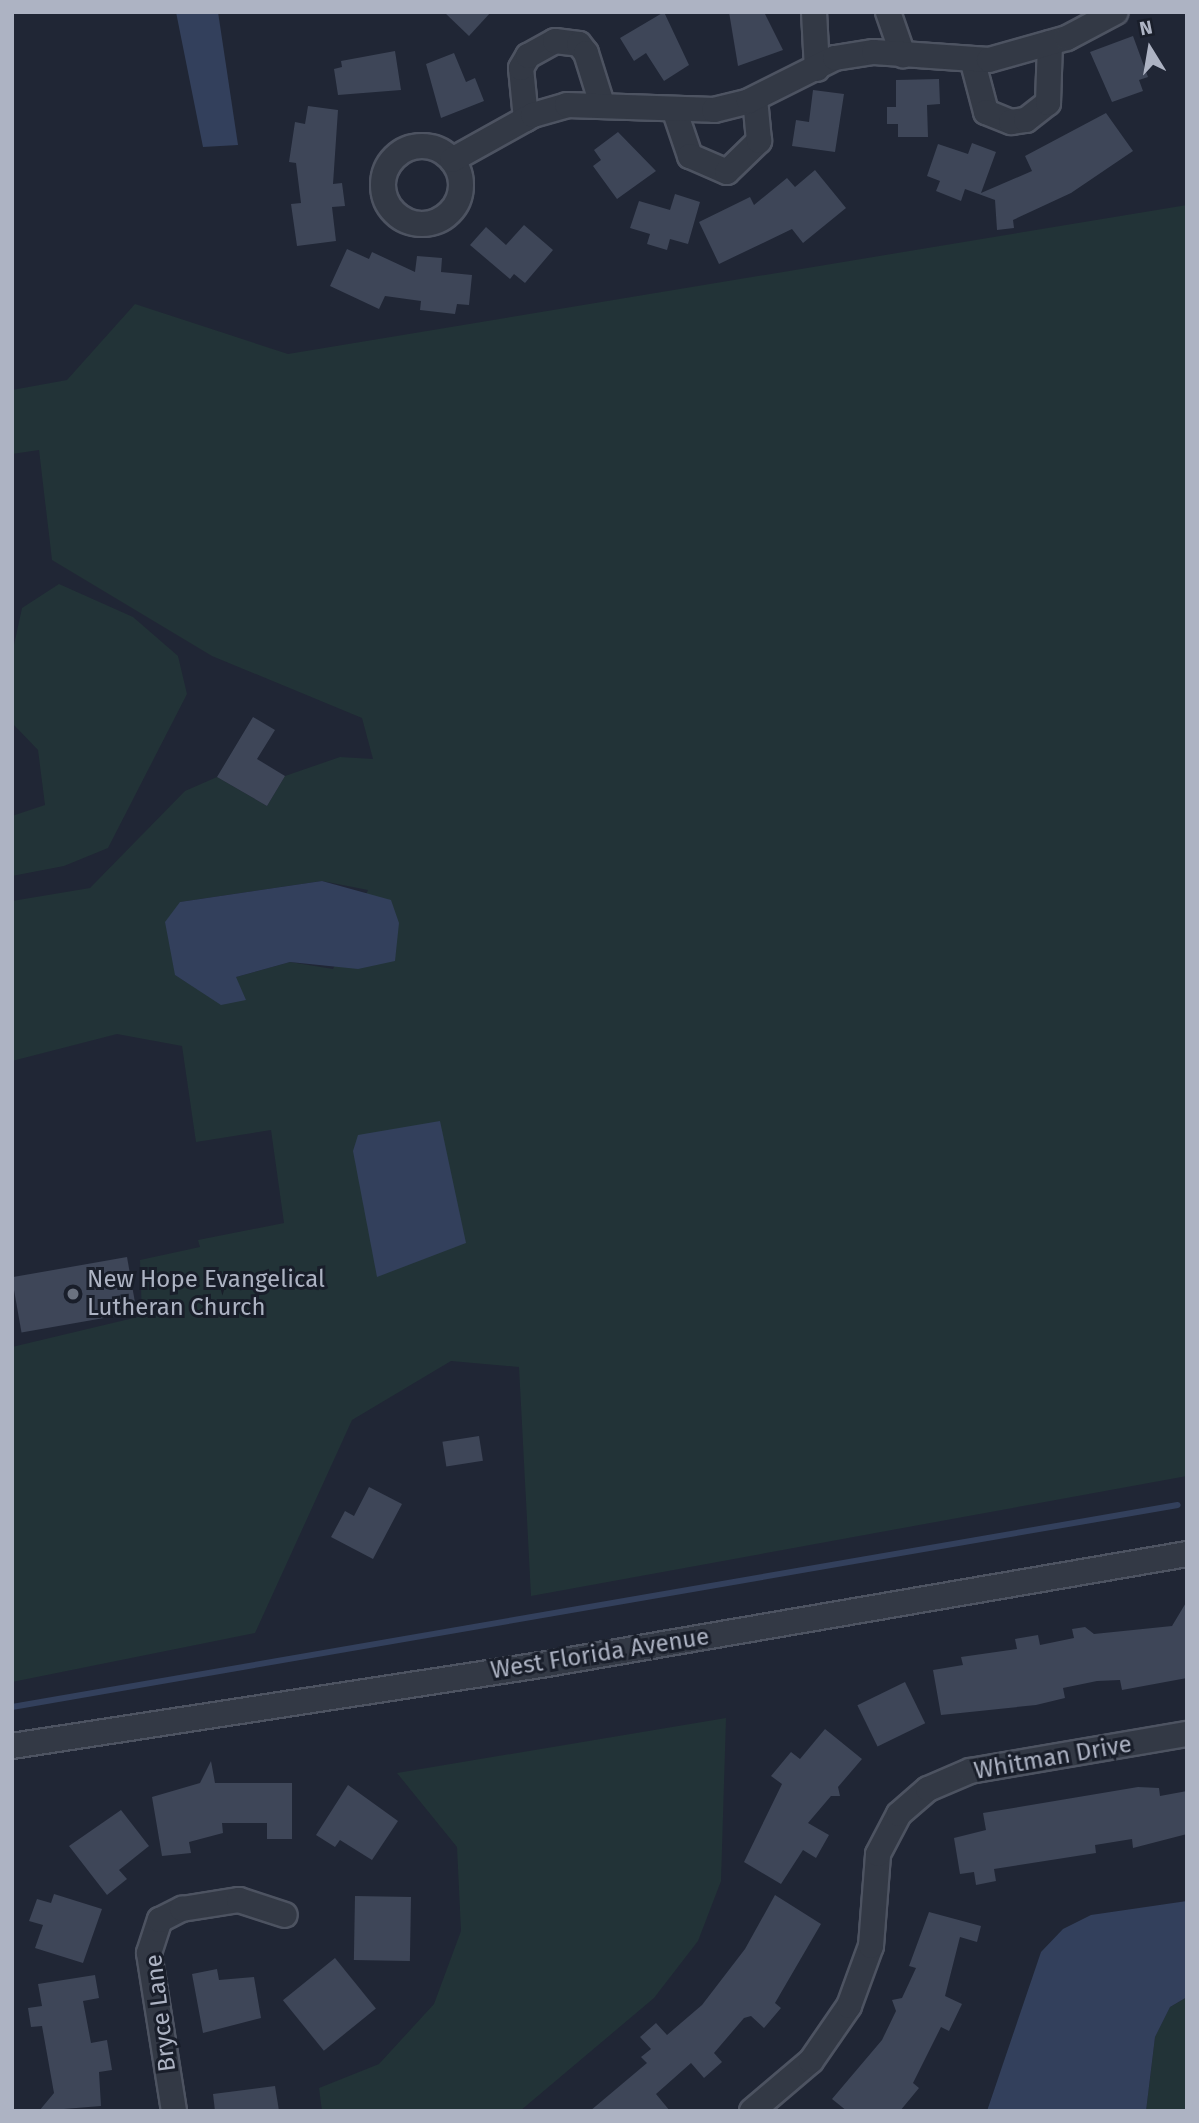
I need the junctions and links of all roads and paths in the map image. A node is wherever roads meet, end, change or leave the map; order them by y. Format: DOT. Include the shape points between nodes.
graph roads {
  1 [pos="814,12"];
  2 [pos="888,12"];
  3 [pos="1114,13"];
  4 [pos="1050,43"];
  5 [pos="903,55"];
  6 [pos="972,60"];
  7 [pos="817,69"];
  8 [pos="755,99"];
  9 [pos="602,104"];
  10 [pos="674,109"];
  11 [pos="526,119"];
  12 [pos="452,160"];
  13 [pos="1187,1554"];
  14 [pos="1187,1734"];
  15 [pos="12,1746"];
  16 [pos="285,1915"];
  17 [pos="174,2111"];
  18 [pos="752,2111"];
  1 -- 7 [label="street"];
  2 -- 5 [label="street"];
  3 -- 4 [label="street"];
  4 -- 6 [label="street"];
  4 -- 6 [label="street" via="1048,103 1026,120 1011,122 986,112"];
  5 -- 6 [label="street"];
  5 -- 7 [label="street" via="835,58"];
  7 -- 8 [label="street"];
  8 -- 10 [label="street" via="714,110"];
  8 -- 10 [label="street" via="760,141 727,172 690,156"];
  9 -- 10 [label="street"];
  9 -- 11 [label="street" via="567,105"];
  9 -- 11 [label="street" via="586,53 579,44 555,41 528,56 521,68"];
  11 -- 12 [label="street"];
  13 -- 15 [label="street, West Florida Avenue" via="547,1664"];
  14 -- 18 [label="street, Whitman Drive" via="970,1772 928,1789 899,1814 878,1854 871,1946 849,2006 811,2062"];
  16 -- 17 [label="street, Bryce Lane" via="239,1900 182,1909 160,1920 149,1954"];
}
